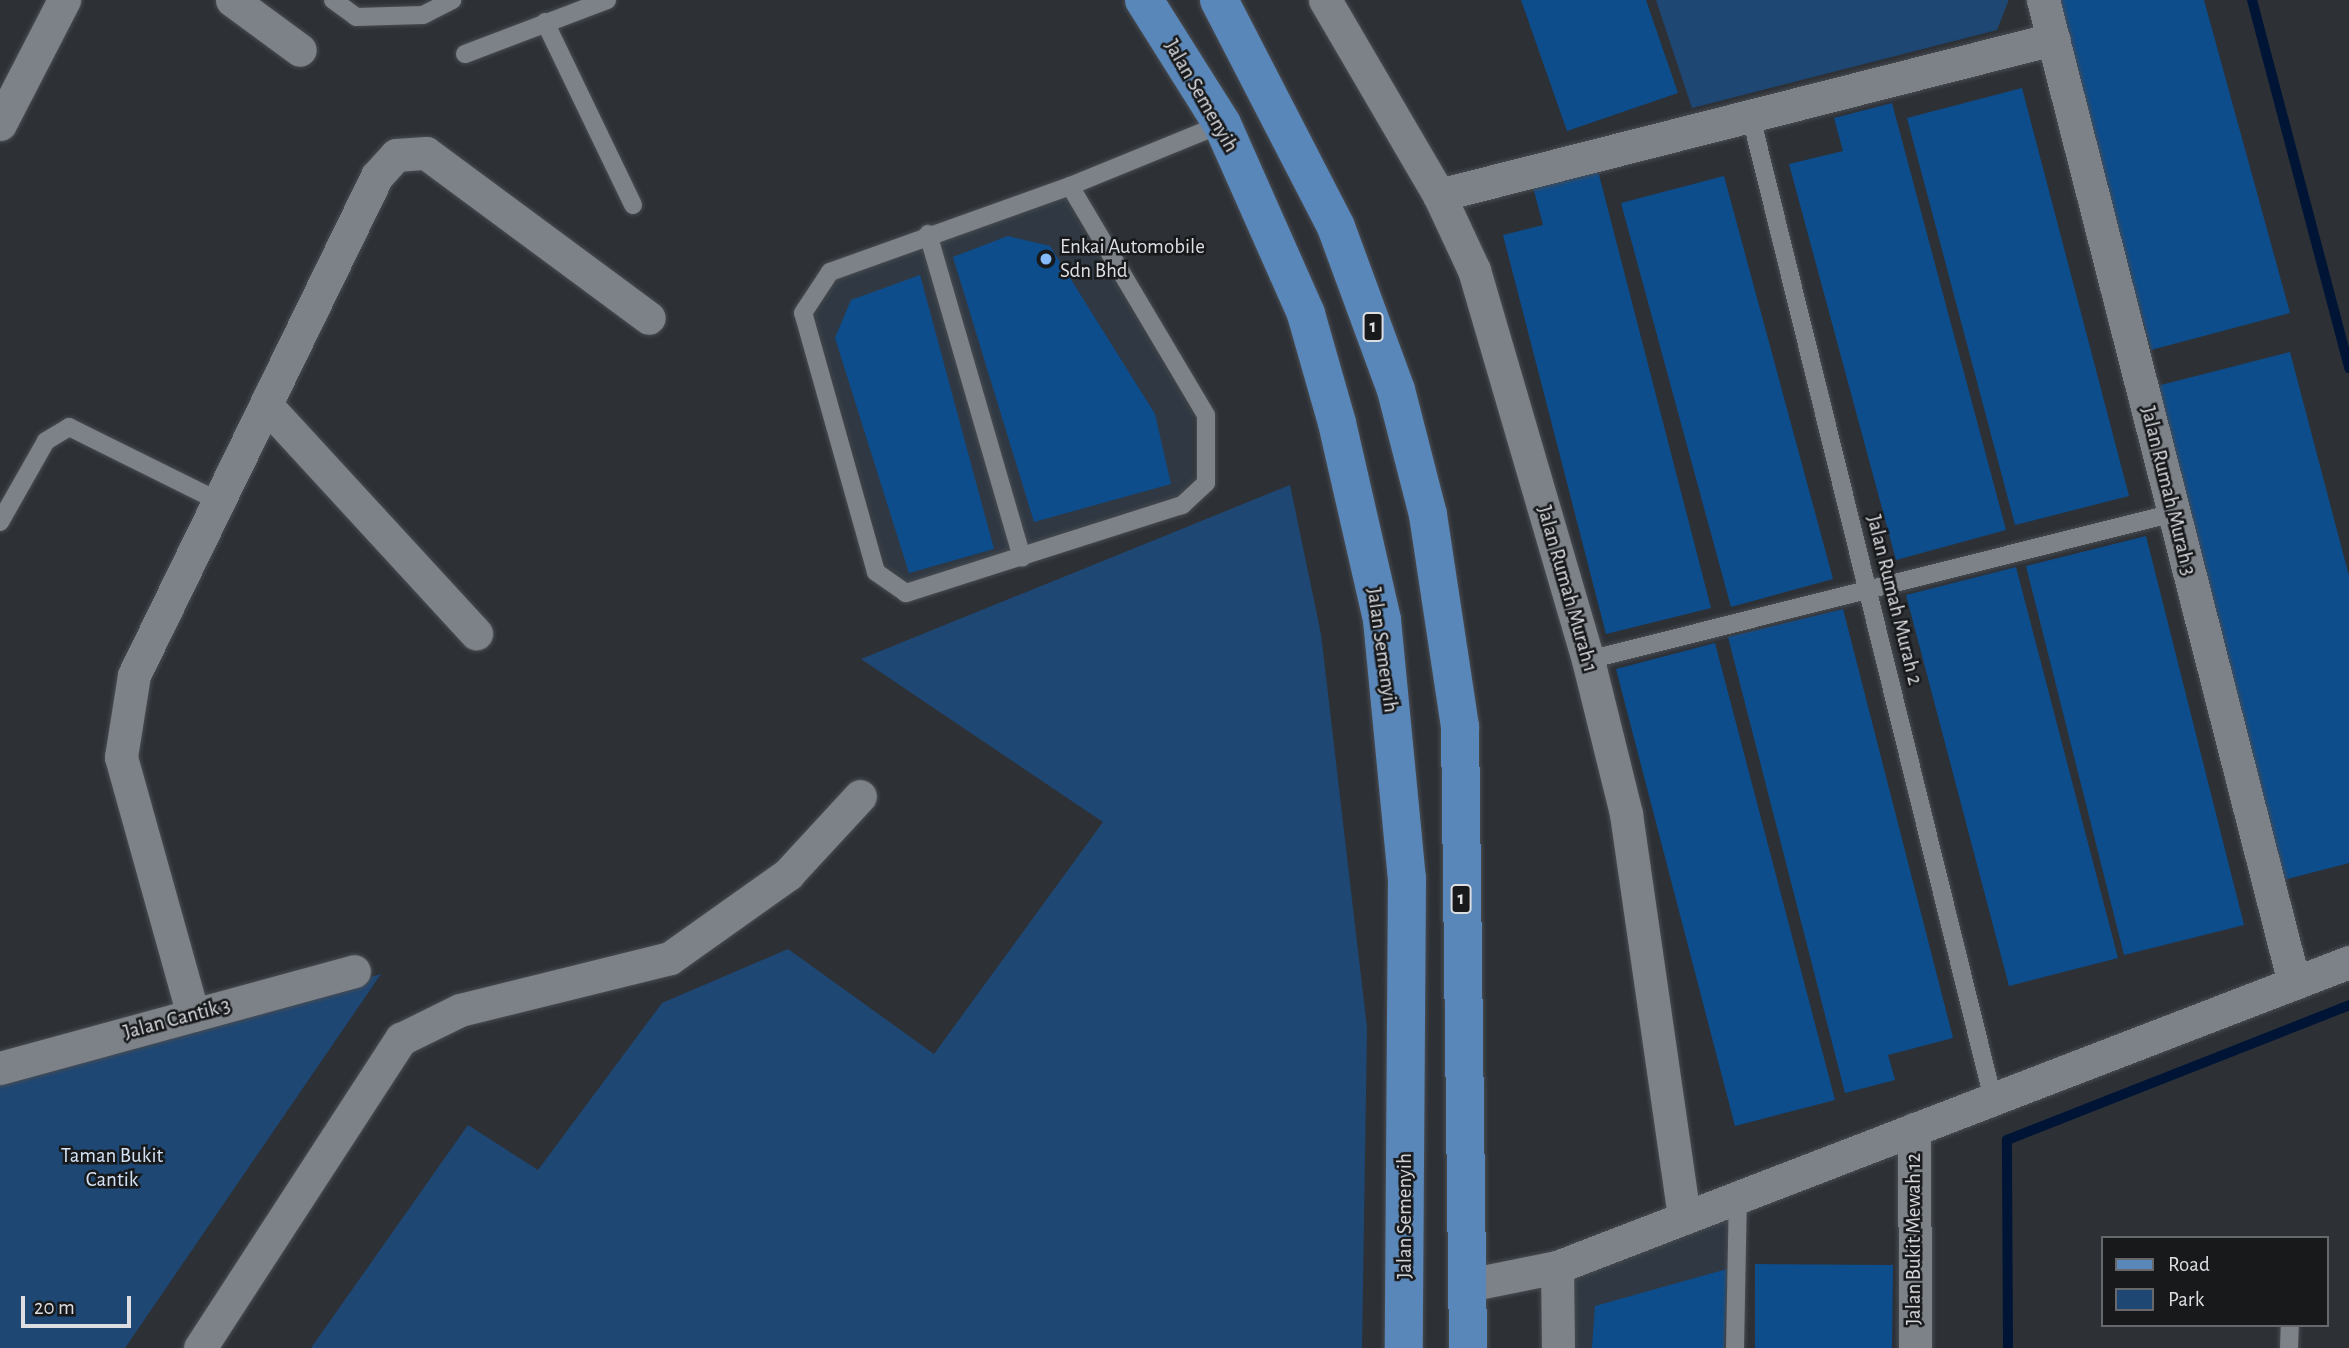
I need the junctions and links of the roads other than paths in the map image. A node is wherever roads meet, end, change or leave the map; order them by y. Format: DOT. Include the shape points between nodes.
graph roads {
  1 [pos="64,0"];
  2 [pos="232,0"];
  3 [pos="333,0"];
  4 [pos="452,0"];
  5 [pos="607,0"];
  6 [pos="1144,0"];
  7 [pos="1219,0"];
  8 [pos="1325,0"];
  9 [pos="2043,0"];
  10 [pos="545,22"];
  11 [pos="2053,39"];
  12 [pos="300,50"];
  13 [pos="465,54"];
  14 [pos="1749,113"];
  15 [pos="0,124"];
  16 [pos="1222,124"];
  17 [pos="1070,186"];
  18 [pos="1439,195"];
  19 [pos="633,205"];
  20 [pos="928,234"];
  21 [pos="649,318"];
  22 [pos="267,406"];
  23 [pos="216,500"];
  24 [pos="2174,513"];
  25 [pos="0,522"];
  26 [pos="1022,558"];
  27 [pos="1869,590"];
  28 [pos="476,633"];
  29 [pos="1588,660"];
  30 [pos="860,796"];
  31 [pos="2349,962"];
  32 [pos="354,971"];
  33 [pos="2294,983"];
  34 [pos="193,1015"];
  35 [pos="0,1068"];
  36 [pos="1993,1099"];
  37 [pos="1914,1129"];
  38 [pos="1738,1197"];
  39 [pos="1684,1218"];
  40 [pos="1557,1267"];
  41 [pos="1468,1285"];
  42 [pos="2290,1327"];
  43 [pos="200,1348"];
  44 [pos="1404,1348"];
  45 [pos="1468,1348"];
  46 [pos="1558,1348"];
  47 [pos="1735,1348"];
  48 [pos="1915,1348"];
  49 [pos="2289,1348"];
  1 -- 15 [label="street"];
  2 -- 12 [label="street"];
  3 -- 4 [label="lane" via="356,16 423,15"];
  5 -- 10 [label="lane"];
  6 -- 16 [label="main road, Jalan Semenyih"];
  7 -- 41 [label="main road, 1" via="1336,227 1396,390 1428,515 1460,727"];
  8 -- 18 [label="street, Jalan Rumah Murah 1"];
  9 -- 11 [label="street, Jalan Rumah Murah 3"];
  10 -- 13 [label="lane"];
  10 -- 19 [label="lane"];
  11 -- 14 [label="street"];
  11 -- 24 [label="street, Jalan Rumah Murah 3"];
  14 -- 18 [label="street"];
  14 -- 27 [label="lane, Jalan Rumah Murah 2"];
  16 -- 17 [label="lane"];
  16 -- 44 [label="main road, Jalan Semenyih" via="1306,314 1337,423 1382,620 1407,878"];
  17 -- 20 [label="lane"];
  17 -- 26 [label="lane" via="1206,415 1206,483 1182,505"];
  18 -- 29 [label="street, Jalan Rumah Murah 1" via="1474,270"];
  20 -- 26 [label="lane"];
  20 -- 26 [label="lane" via="830,272 803,313 876,572 906,593"];
  21 -- 22 [label="street" via="426,153 396,155 377,176"];
  22 -- 23 [label="street"];
  22 -- 28 [label="street"];
  23 -- 25 [label="lane" via="69,427 46,441"];
  23 -- 34 [label="street" via="134,675 121,757"];
  24 -- 27 [label="lane"];
  24 -- 33 [label="street, Jalan Rumah Murah 3"];
  27 -- 29 [label="lane"];
  27 -- 36 [label="lane, Jalan Rumah Murah 2"];
  29 -- 39 [label="street, Jalan Rumah Murah 1" via="1626,814"];
  30 -- 43 [label="street" via="788,874 670,958 460,1010 401,1038"];
  31 -- 33 [label="street"];
  32 -- 34 [label="street, Jalan Cantik 3"];
  33 -- 36 [label="street"];
  34 -- 35 [label="street, Jalan Cantik 3"];
  36 -- 37 [label="street"];
  37 -- 38 [label="street"];
  37 -- 48 [label="street, Jalan Bukit Mewah 12"];
  38 -- 39 [label="street"];
  38 -- 47 [label="lane"];
  39 -- 40 [label="street"];
  40 -- 41 [label="street"];
  40 -- 46 [label="street"];
  41 -- 45 [label="main road, 1"];
  42 -- 49 [label="lane"];
}
